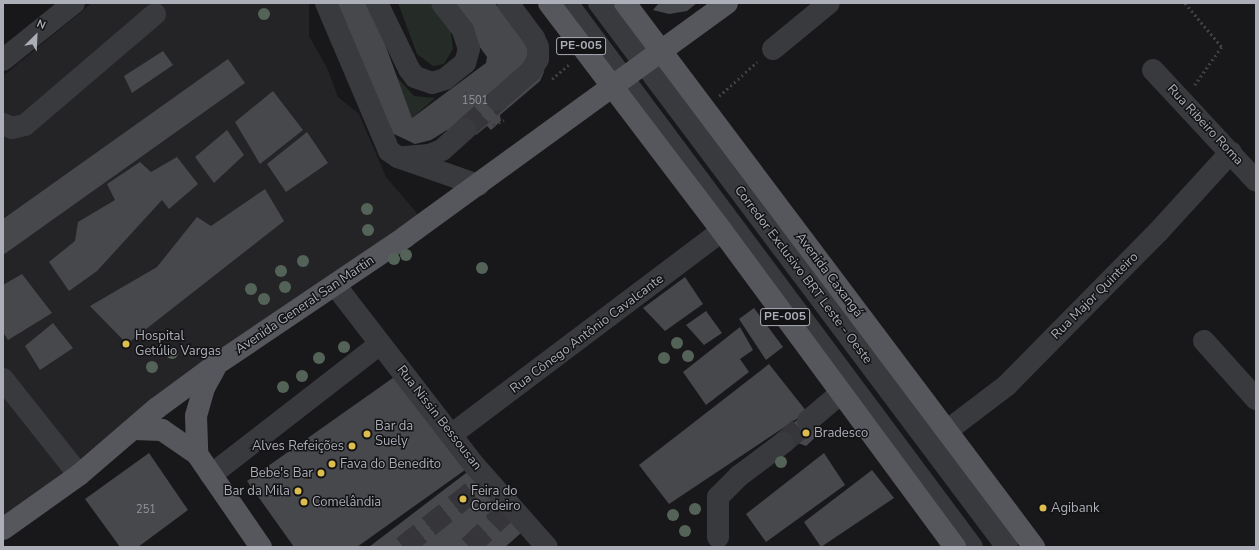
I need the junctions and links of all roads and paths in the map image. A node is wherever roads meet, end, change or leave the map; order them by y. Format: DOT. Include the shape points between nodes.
graph roads {
  1 [pos="74,3"];
  2 [pos="326,3"];
  3 [pos="377,3"];
  4 [pos="442,3"];
  5 [pos="508,3"];
  6 [pos="549,3"];
  7 [pos="567,3"];
  8 [pos="599,3"];
  9 [pos="625,3"];
  10 [pos="727,3"];
  11 [pos="829,3"];
  12 [pos="1185,3"];
  13 [pos="155,14"];
  14 [pos="773,49"];
  15 [pos="6,52"];
  16 [pos="654,58"];
  17 [pos="1153,70"];
  18 [pos="619,84"];
  19 [pos="498,100"];
  20 [pos="1184,100"];
  21 [pos="704,109"];
  22 [pos="3,124"];
  23 [pos="465,129"];
  24 [pos="1231,152"];
  25 [pos="398,157"];
  26 [pos="1256,181"];
  27 [pos="478,185"];
  28 [pos="722,231"];
  29 [pos="822,267"];
  30 [pos="335,285"];
  31 [pos="1204,341"];
  32 [pos="380,344"];
  33 [pos="217,364"];
  34 [pos="870,364"];
  35 [pos="3,378"];
  36 [pos="841,393"];
  37 [pos="1256,399"];
  38 [pos="808,421"];
  39 [pos="134,429"];
  40 [pos="948,430"];
  41 [pos="451,435"];
  42 [pos="783,443"];
  43 [pos="198,454"];
  44 [pos="79,475"];
  45 [pos="211,475"];
  46 [pos="3,530"];
  47 [pos="718,537"];
  48 [pos="261,547"];
  49 [pos="547,547"];
  50 [pos="954,547"];
  51 [pos="972,547"];
  52 [pos="1007,547"];
  53 [pos="1034,547"];
  1 -- 15 [label="street"];
  2 -- 25 [label="street" via="375,122 389,151"];
  3 -- 4 [label="street" via="409,69 415,77 432,83 445,79 465,63 469,49 463,30"];
  5 -- 19 [label="street" via="534,38 538,47 538,60 532,71"];
  6 -- 18 [label="main road, PE-005"];
  7 -- 18 [label="street, Corredor Exclusivo BRT Leste - Oeste"];
  8 -- 16 [label="street, Corredor Exclusivo BRT Leste - Oeste"];
  9 -- 16 [label="main road, Avenida Caxangá"];
  10 -- 16 [label="main road, Avenida General San Martin"];
  11 -- 14 [label="street"];
  12 -- 20 [label="path" via="1222,47"];
  13 -- 22 [label="street" via="25,125 12,128"];
  14 -- 21 [label="path"];
  16 -- 18 [label="main road, Avenida General San Martin"];
  16 -- 21 [label="main road, Avenida Caxangá"];
  16 -- 34 [label="street, Corredor Exclusivo BRT Leste - Oeste"];
  17 -- 20 [label="street, Rua Ribeiro Roma"];
  18 -- 27 [label="main road, Avenida General San Martin"];
  18 -- 28 [label="main road, PE-005"];
  18 -- 51 [label="street, Corredor Exclusivo BRT Leste - Oeste"];
  20 -- 24 [label="street, Rua Ribeiro Roma"];
  21 -- 29 [label="main road, Avenida Caxangá"];
  23 -- 25 [label="street" via="442,150 429,155"];
  24 -- 26 [label="street, Rua Ribeiro Roma"];
  24 -- 40 [label="street, Rua Major Quinteiro" via="1158,232 1007,385"];
  25 -- 27 [label="street"];
  27 -- 30 [label="main road, Avenida General San Martin"];
  28 -- 36 [label="main road, PE-005"];
  28 -- 41 [label="street, Rua Cônego Antônio Cavalcante"];
  29 -- 34 [label="street"];
  29 -- 40 [label="main road, Avenida Caxangá"];
  30 -- 32 [label="street, Rua Nissin Bessousan"];
  30 -- 33 [label="main road, Avenida General San Martin"];
  31 -- 37 [label="street"];
  32 -- 41 [label="street, Rua Nissin Bessousan"];
  32 -- 45 [label="street"];
  33 -- 39 [label="main road, Avenida General San Martin"];
  33 -- 43 [label="main road" via="200,398 194,437"];
  34 -- 52 [label="street, Corredor Exclusivo BRT Leste - Oeste"];
  35 -- 44 [label="street"];
  36 -- 38 [label="street"];
  36 -- 50 [label="main road, PE-005"];
  39 -- 43 [label="main road" via="162,430"];
  39 -- 44 [label="main road, Avenida General San Martin"];
  40 -- 53 [label="main road, Avenida Caxangá"];
  41 -- 49 [label="street, Rua Nissin Bessousan" via="508,510"];
  42 -- 47 [label="street" via="739,476 718,497"];
  43 -- 45 [label="main road"];
  44 -- 46 [label="main road, Avenida General San Martin"];
  45 -- 48 [label="main road"];
}
